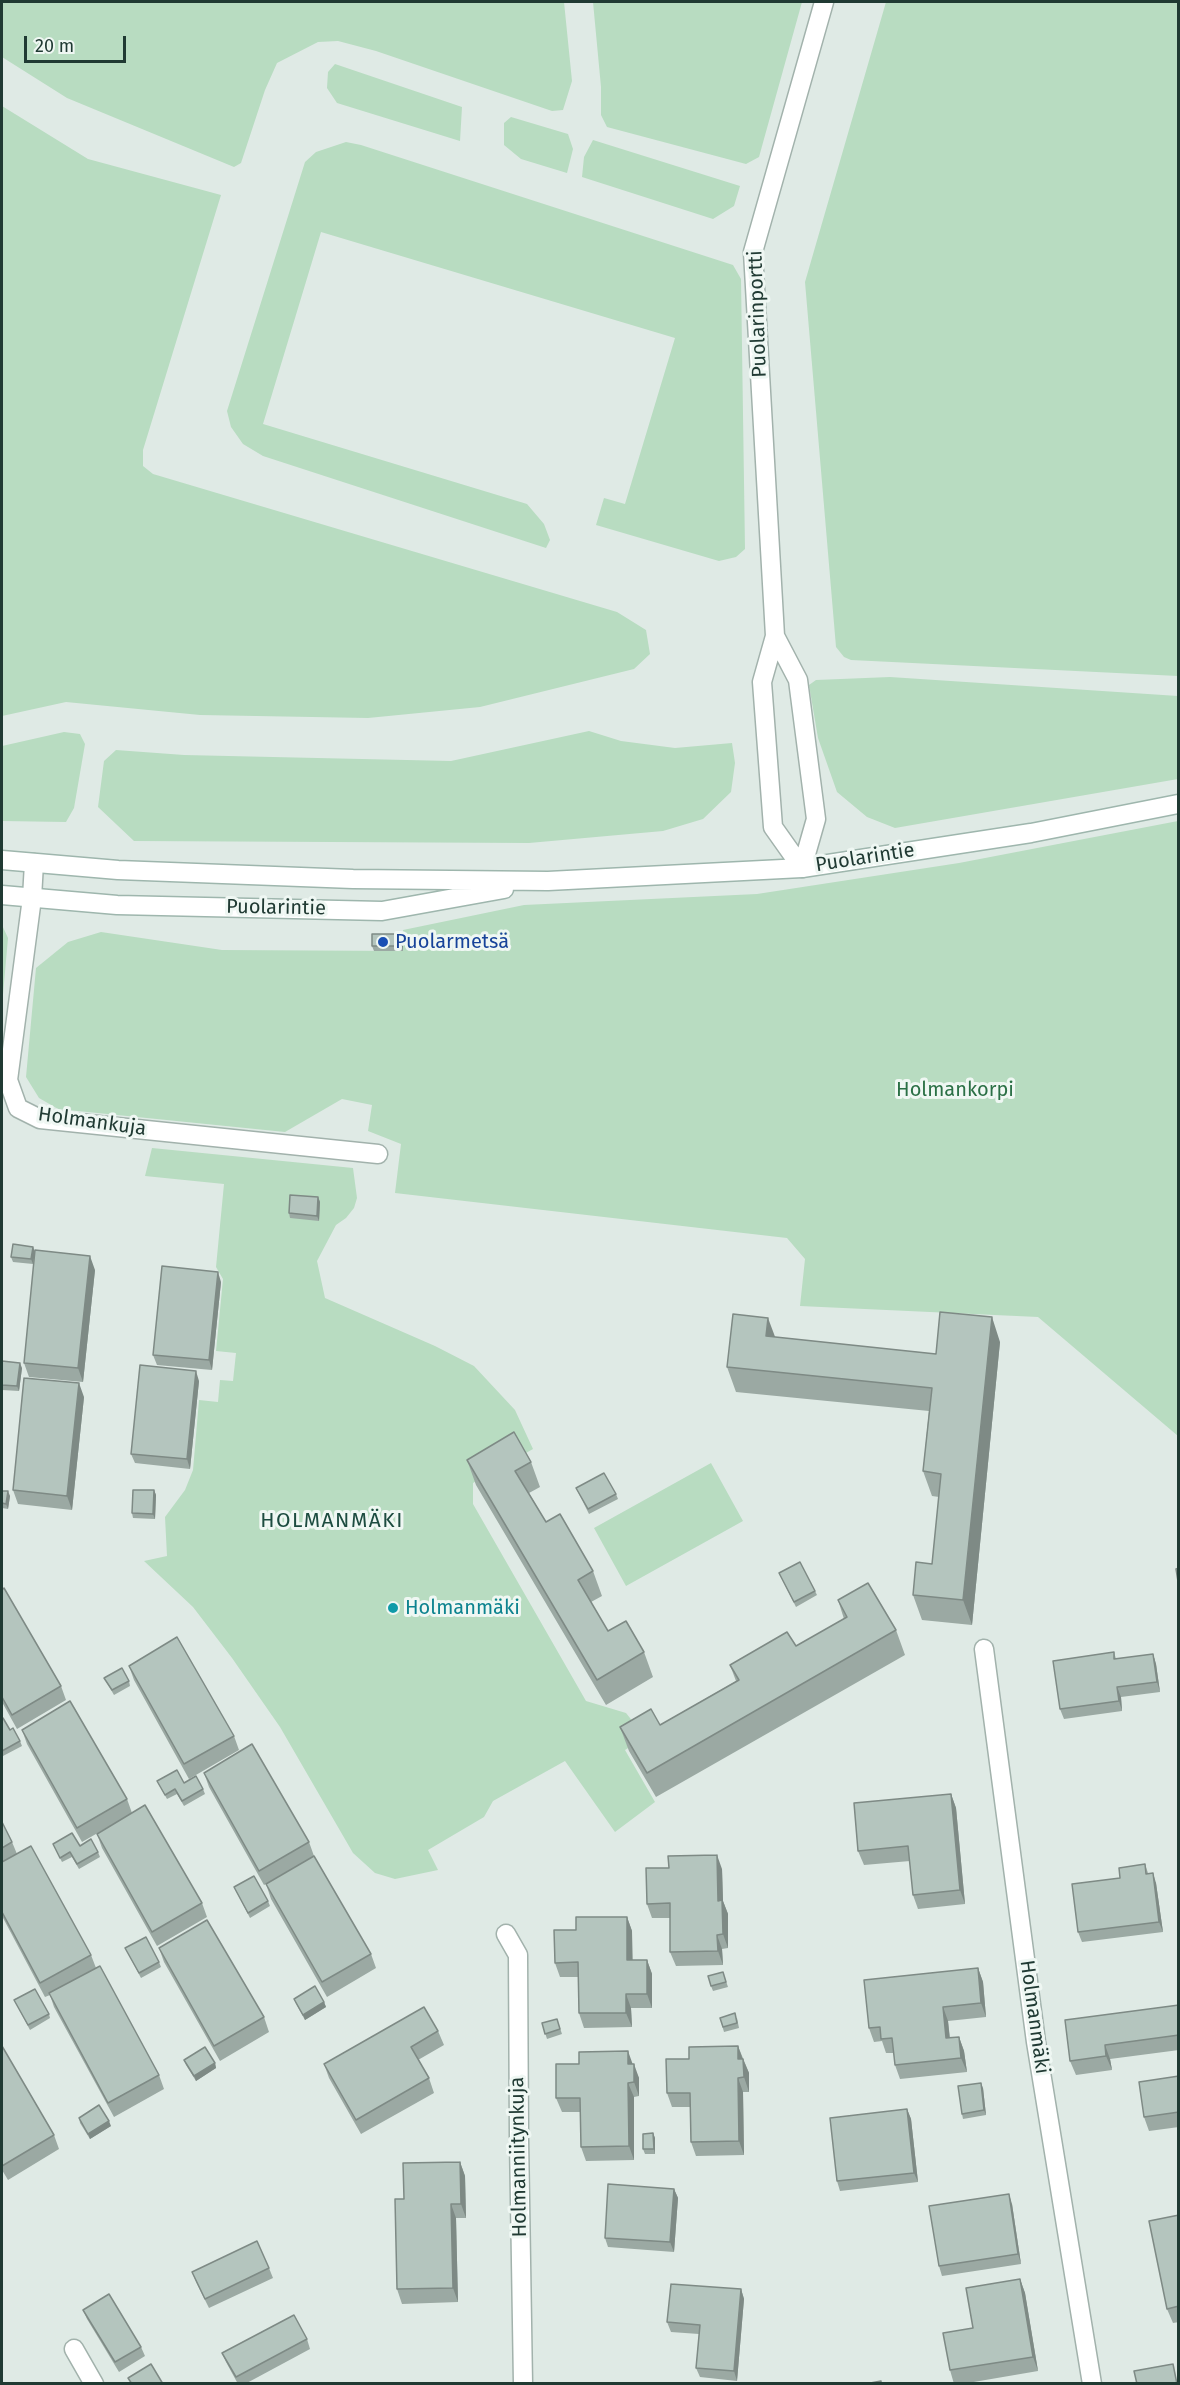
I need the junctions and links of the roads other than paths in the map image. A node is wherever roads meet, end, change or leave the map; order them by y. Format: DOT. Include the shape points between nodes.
graph roads {
  1 [pos="824,2"];
  2 [pos="775,636"];
  3 [pos="1179,804"];
  4 [pos="2,860"];
  5 [pos="34,863"];
  6 [pos="802,868"];
  7 [pos="548,881"];
  8 [pos="2,895"];
  9 [pos="32,898"];
  10 [pos="378,1154"];
  11 [pos="984,1649"];
  12 [pos="506,1934"];
  13 [pos="74,2349"];
  14 [pos="94,2384"];
  15 [pos="523,2384"];
  16 [pos="1092,2384"];
  1 -- 2 [label="street, Puolarinportti" via="753,252"];
  2 -- 6 [label="street, Puolarinportti" via="798,680 816,819"];
  2 -- 6 [label="street, Puolarinportti" via="762,682 773,827"];
  3 -- 6 [label="street, Puolarintie" via="1031,833"];
  4 -- 5 [label="street, Puolarintie"];
  5 -- 7 [label="street, Puolarintie" via="353,879"];
  5 -- 9 [label="street, Holmankuja"];
  6 -- 7 [label="street, Puolarintie"];
  7 -- 9 [label="street, Puolarintie" via="382,911 117,905"];
  8 -- 9 [label="street, Puolarintie"];
  9 -- 10 [label="street, Holmankuja" via="8,1080 18,1108 40,1119"];
  11 -- 16 [label="street, Holmanmäki" via="1036,2042"];
  12 -- 15 [label="street, Holmanniitynkuja" via="518,1955"];
  13 -- 14 [label="street"];
}
